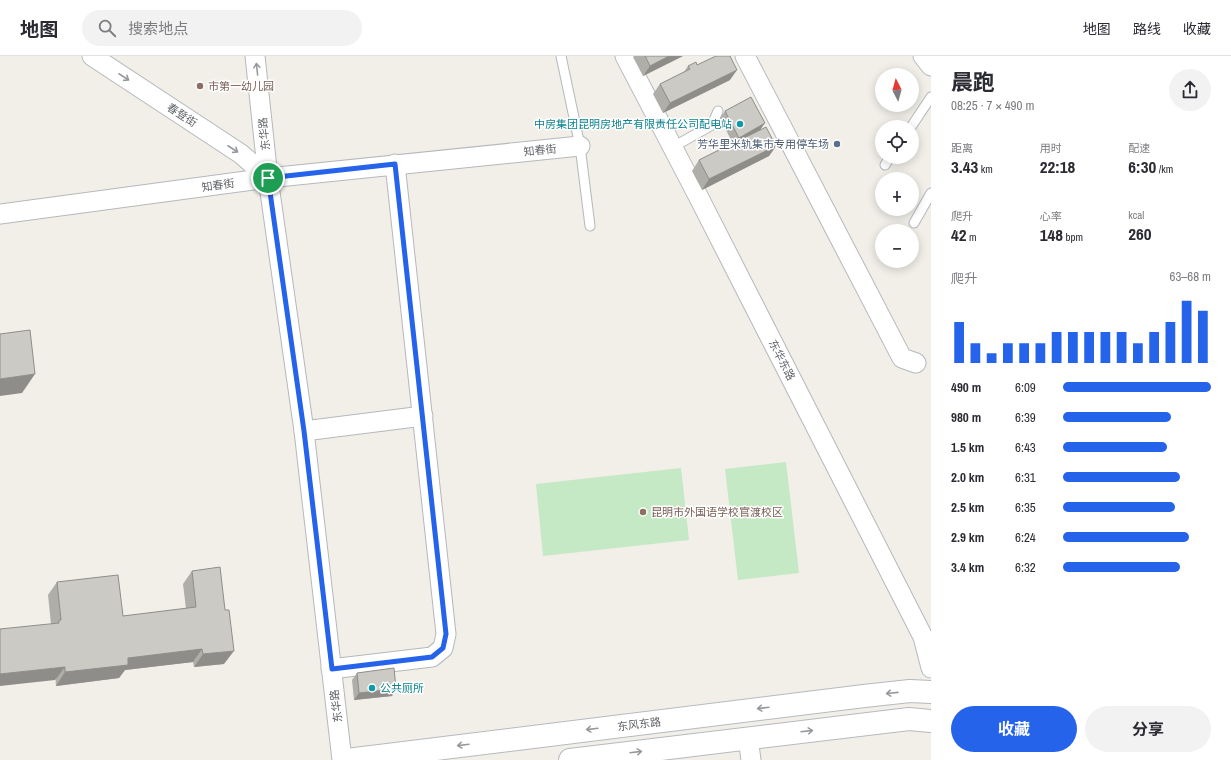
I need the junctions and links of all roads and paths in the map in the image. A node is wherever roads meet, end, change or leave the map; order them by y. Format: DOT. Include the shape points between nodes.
graph roads {
  1 [pos="92,56"];
  2 [pos="255,56"];
  3 [pos="561,56"];
  4 [pos="625,56"];
  5 [pos="745,56"];
  6 [pos="922,56"];
  7 [pos="931,66"];
  8 [pos="931,97"];
  9 [pos="718,111"];
  10 [pos="916,120"];
  11 [pos="580,146"];
  12 [pos="673,147"];
  13 [pos="395,164"];
  14 [pos="268,178"];
  15 [pos="931,193"];
  16 [pos="0,214"];
  17 [pos="914,223"];
  18 [pos="590,226"];
  19 [pos="916,363"];
  20 [pos="423,416"];
  21 [pos="304,431"];
  22 [pos="928,643"];
  23 [pos="931,668"];
  24 [pos="332,669"];
  25 [pos="931,692"];
  26 [pos="931,721"];
  27 [pos="748,738"];
  28 [pos="342,760"];
  29 [pos="347,760"];
  30 [pos="570,760"];
  31 [pos="751,760"];
  1 -- 14 [label="street, 春登街, one-way" via="241,154"];
  14 -- 2 [label="street, 东华路, one-way"];
  3 -- 11 [label="lane"];
  4 -- 12 [label="street, 东华东路"];
  5 -- 19 [label="street" via="902,358"];
  6 -- 7 [label="street"];
  8 -- 10 [label="lane"];
  9 -- 12 [label="lane" via="712,125"];
  11 -- 13 [label="street, 知春街"];
  11 -- 18 [label="lane"];
  12 -- 22 [label="street, 东华东路" via="923,638"];
  13 -- 14 [label="street, 知春街"];
  13 -- 20 [label="street"];
  14 -- 16 [label="street, 知春街"];
  14 -- 21 [label="street, 东华路"];
  15 -- 17 [label="lane"];
  20 -- 21 [label="street"];
  20 -- 24 [label="street" via="446,634 443,648 432,657"];
  21 -- 24 [label="street, 东华路"];
  22 -- 23 [label="street, 东华东路"];
  24 -- 28 [label="street, 东华路"];
  25 -- 29 [label="main road, 东风东路, one-way" via="910,691 864,696"];
  27 -- 26 [label="main road, one-way" via="909,719"];
  30 -- 27 [label="main road, one-way"];
  27 -- 31 [label="street"];
}
